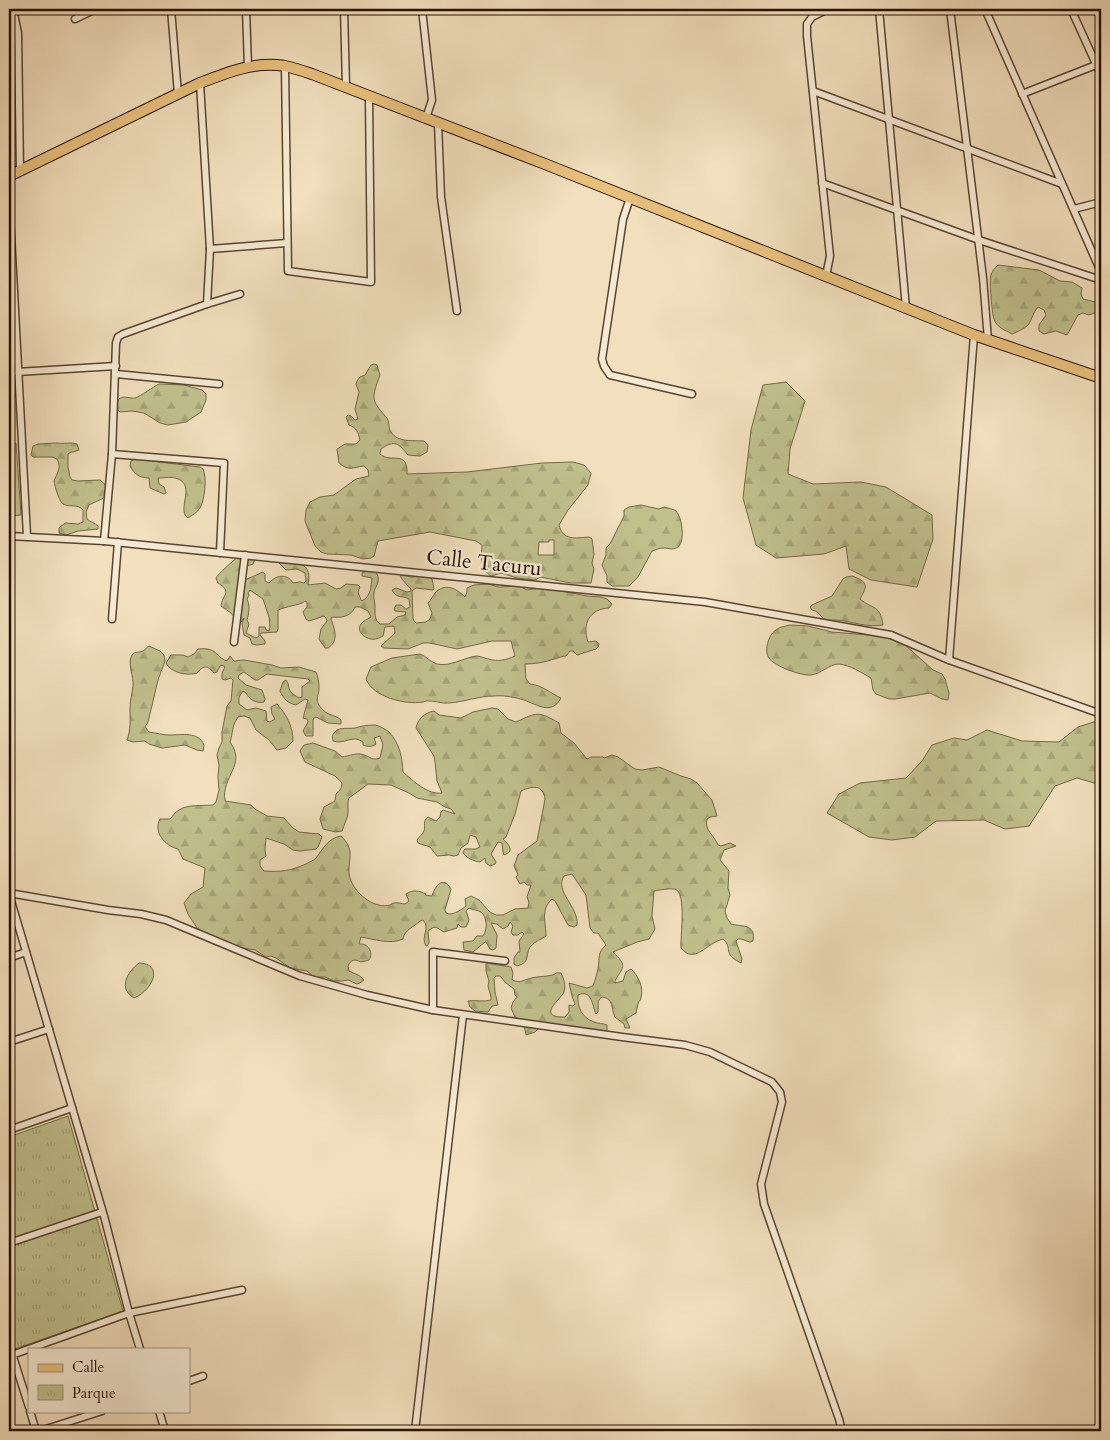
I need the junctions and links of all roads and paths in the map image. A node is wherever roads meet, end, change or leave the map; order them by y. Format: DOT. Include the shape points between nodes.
graph roads {
  1 [pos="13,9"];
  2 [pos="96,9"];
  3 [pos="171,9"];
  4 [pos="246,9"];
  5 [pos="344,9"];
  6 [pos="422,9"];
  7 [pos="828,9"];
  8 [pos="879,9"];
  9 [pos="950,9"];
  10 [pos="985,9"];
  11 [pos="1071,9"];
  12 [pos="75,18"];
  13 [pos="1096,65"];
  14 [pos="285,66"];
  15 [pos="248,67"];
  16 [pos="1101,75"];
  17 [pos="200,83"];
  18 [pos="346,87"];
  19 [pos="813,91"];
  20 [pos="178,94"];
  21 [pos="1022,94"];
  22 [pos="369,96"];
  23 [pos="426,118"];
  24 [pos="889,120"];
  25 [pos="438,123"];
  26 [pos="967,149"];
  27 [pos="20,170"];
  28 [pos="9,176"];
  29 [pos="822,183"];
  30 [pos="1062,184"];
  31 [pos="9,197"];
  32 [pos="630,198"];
  33 [pos="1101,202"];
  34 [pos="897,210"];
  35 [pos="1074,210"];
  36 [pos="979,240"];
  37 [pos="287,243"];
  38 [pos="210,249"];
  39 [pos="1101,272"];
  40 [pos="826,276"];
  41 [pos="1101,280"];
  42 [pos="240,294"];
  43 [pos="207,304"];
  44 [pos="906,308"];
  45 [pos="458,311"];
  46 [pos="974,335"];
  47 [pos="988,340"];
  48 [pos="116,366"];
  49 [pos="17,372"];
  50 [pos="116,374"];
  51 [pos="1101,378"];
  52 [pos="219,384"];
  53 [pos="692,394"];
  54 [pos="112,454"];
  55 [pos="9,536"];
  56 [pos="27,536"];
  57 [pos="104,541"];
  58 [pos="118,542"];
  59 [pos="220,553"];
  60 [pos="245,555"];
  61 [pos="112,619"];
  62 [pos="234,642"];
  63 [pos="949,660"];
  64 [pos="1101,714"];
  65 [pos="9,894"];
  66 [pos="26,952"];
  67 [pos="9,958"];
  68 [pos="504,961"];
  69 [pos="433,1010"];
  70 [pos="463,1015"];
  71 [pos="48,1029"];
  72 [pos="9,1042"];
  73 [pos="72,1108"];
  74 [pos="9,1130"];
  75 [pos="102,1212"];
  76 [pos="9,1242"];
  77 [pos="242,1290"];
  78 [pos="129,1313"];
  79 [pos="9,1344"];
  80 [pos="31,1348"];
  81 [pos="140,1348"];
  82 [pos="28,1349"];
  83 [pos="11,1355"];
  84 [pos="203,1376"];
  85 [pos="190,1381"];
  86 [pos="28,1404"];
  87 [pos="30,1412"];
  88 [pos="99,1412"];
  89 [pos="160,1412"];
  90 [pos="38,1431"];
  91 [pos="166,1431"];
  92 [pos="415,1431"];
  93 [pos="842,1431"];
  1 -- 27 [label="street" via="18,33"];
  2 -- 12 [label="street"];
  3 -- 20 [label="street"];
  4 -- 15 [label="street"];
  5 -- 18 [label="street"];
  6 -- 23 [label="street" via="432,100"];
  7 -- 19 [label="street" via="812,17 807,24"];
  8 -- 24 [label="street"];
  9 -- 26 [label="street"];
  10 -- 21 [label="street"];
  11 -- 13 [label="street"];
  13 -- 16 [label="street"];
  13 -- 21 [label="street"];
  14 -- 15 [label="main road"];
  14 -- 18 [label="main road"];
  14 -- 37 [label="street"];
  15 -- 17 [label="main road"];
  17 -- 20 [label="main road"];
  17 -- 38 [label="street"];
  18 -- 22 [label="main road"];
  19 -- 24 [label="street"];
  19 -- 29 [label="street"];
  20 -- 27 [label="main road"];
  21 -- 30 [label="street"];
  22 -- 23 [label="main road"];
  22 -- 37 [label="street" via="371,282 288,271"];
  23 -- 25 [label="main road"];
  24 -- 26 [label="street"];
  24 -- 34 [label="street"];
  25 -- 32 [label="main road"];
  25 -- 45 [label="street" via="441,197"];
  26 -- 30 [label="street"];
  26 -- 36 [label="street"];
  27 -- 28 [label="main road"];
  29 -- 34 [label="street"];
  29 -- 40 [label="street" via="830,256"];
  30 -- 35 [label="street"];
  31 -- 49 [label="street"];
  32 -- 40 [label="main road"];
  32 -- 53 [label="street" via="623,219 602,359 604,366 610,375"];
  33 -- 35 [label="street"];
  34 -- 36 [label="street"];
  34 -- 44 [label="street"];
  35 -- 39 [label="street"];
  36 -- 41 [label="street"];
  36 -- 47 [label="street"];
  37 -- 38 [label="street"];
  38 -- 43 [label="street"];
  40 -- 44 [label="main road"];
  42 -- 43 [label="street"];
  43 -- 48 [label="street" via="118,337"];
  44 -- 46 [label="main road"];
  46 -- 47 [label="main road"];
  46 -- 63 [label="street"];
  47 -- 51 [label="main road"];
  48 -- 49 [label="street"];
  48 -- 50 [label="street"];
  49 -- 56 [label="street"];
  50 -- 52 [label="street"];
  50 -- 54 [label="street"];
  54 -- 57 [label="street"];
  54 -- 59 [label="street" via="224,463"];
  55 -- 56 [label="street, Calle Tacuru"];
  56 -- 57 [label="street, Calle Tacuru"];
  57 -- 58 [label="street, Calle Tacuru"];
  58 -- 59 [label="street, Calle Tacuru"];
  58 -- 61 [label="street"];
  59 -- 60 [label="street, Calle Tacuru"];
  60 -- 62 [label="street"];
  60 -- 63 [label="street, Calle Tacuru" via="705,602 891,635"];
  63 -- 64 [label="street, Calle Tacuru"];
  65 -- 66 [label="street"];
  65 -- 69 [label="street" via="166,920 300,976"];
  66 -- 67 [label="street"];
  66 -- 71 [label="street"];
  68 -- 69 [label="street" via="433,952"];
  69 -- 70 [label="street"];
  70 -- 92 [label="street"];
  70 -- 93 [label="street" via="684,1045 710,1052 772,1082 780,1092 782,1102 761,1184 764,1204"];
  71 -- 72 [label="street"];
  71 -- 73 [label="street"];
  73 -- 74 [label="street"];
  73 -- 75 [label="street"];
  75 -- 76 [label="street"];
  75 -- 78 [label="street"];
  77 -- 78 [label="street"];
  78 -- 80 [label="street"];
  78 -- 81 [label="street"];
  79 -- 83 [label="street"];
  82 -- 83 [label="street"];
  83 -- 86 [label="street"];
  84 -- 85 [label="street"];
  87 -- 90 [label="street"];
  88 -- 90 [label="street"];
  89 -- 91 [label="street"];
}
